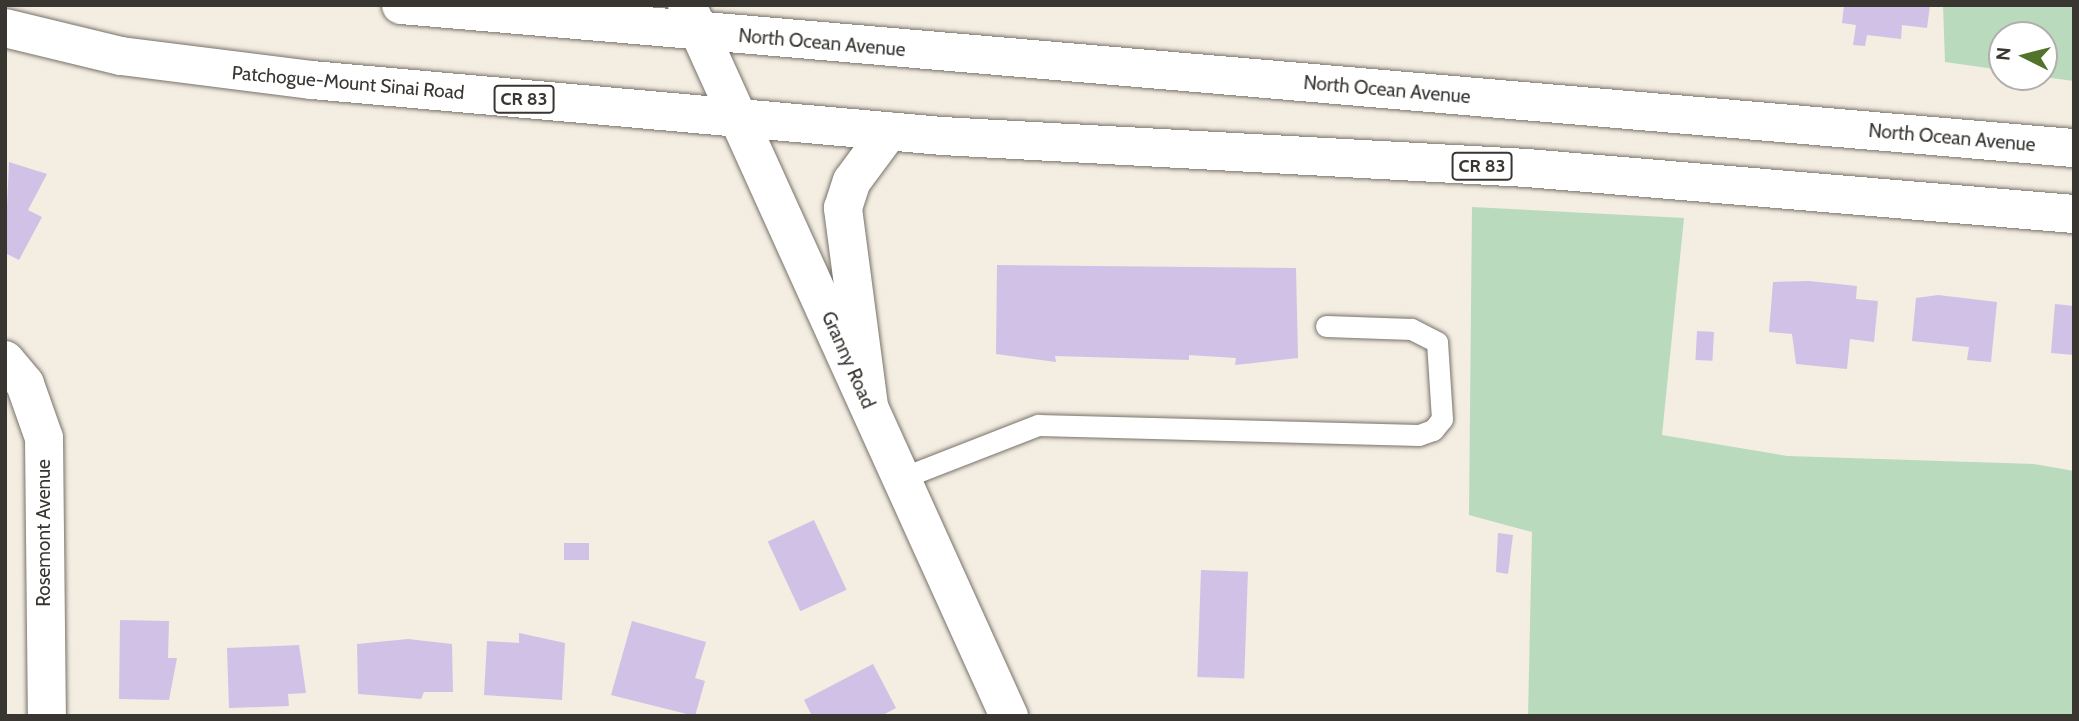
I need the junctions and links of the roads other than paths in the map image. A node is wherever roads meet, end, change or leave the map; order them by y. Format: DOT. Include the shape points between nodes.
graph roads {
  1 [pos="401,5"];
  2 [pos="541,12"];
  3 [pos="693,19"];
  4 [pos="5,28"];
  5 [pos="736,118"];
  6 [pos="890,131"];
  7 [pos="2074,148"];
  8 [pos="2074,214"];
  9 [pos="1326,326"];
  10 [pos="5,360"];
  11 [pos="869,406"];
  12 [pos="902,478"];
  13 [pos="47,716"];
  14 [pos="1009,716"];
  1 -- 2 [label="main road"];
  2 -- 3 [label="main road"];
  3 -- 5 [label="main road, Granny Road"];
  3 -- 7 [label="main road, North Ocean Avenue"];
  4 -- 5 [label="main road, Patchogue-Mount Sinai Road / CR 83" via="218,71"];
  5 -- 6 [label="main road, CR 83"];
  5 -- 11 [label="main road, Granny Road"];
  6 -- 8 [label="main road, CR 83" via="1527,168"];
  6 -- 11 [label="main road" via="852,181 843,208"];
  9 -- 12 [label="lane" via="1411,328 1432,337 1442,354 1442,419 1433,430 1419,435 1038,425"];
  10 -- 13 [label="main road, Rosemont Avenue" via="25,384 44,438"];
  11 -- 12 [label="main road, Granny Road"];
  12 -- 14 [label="main road, Granny Road"];
}
